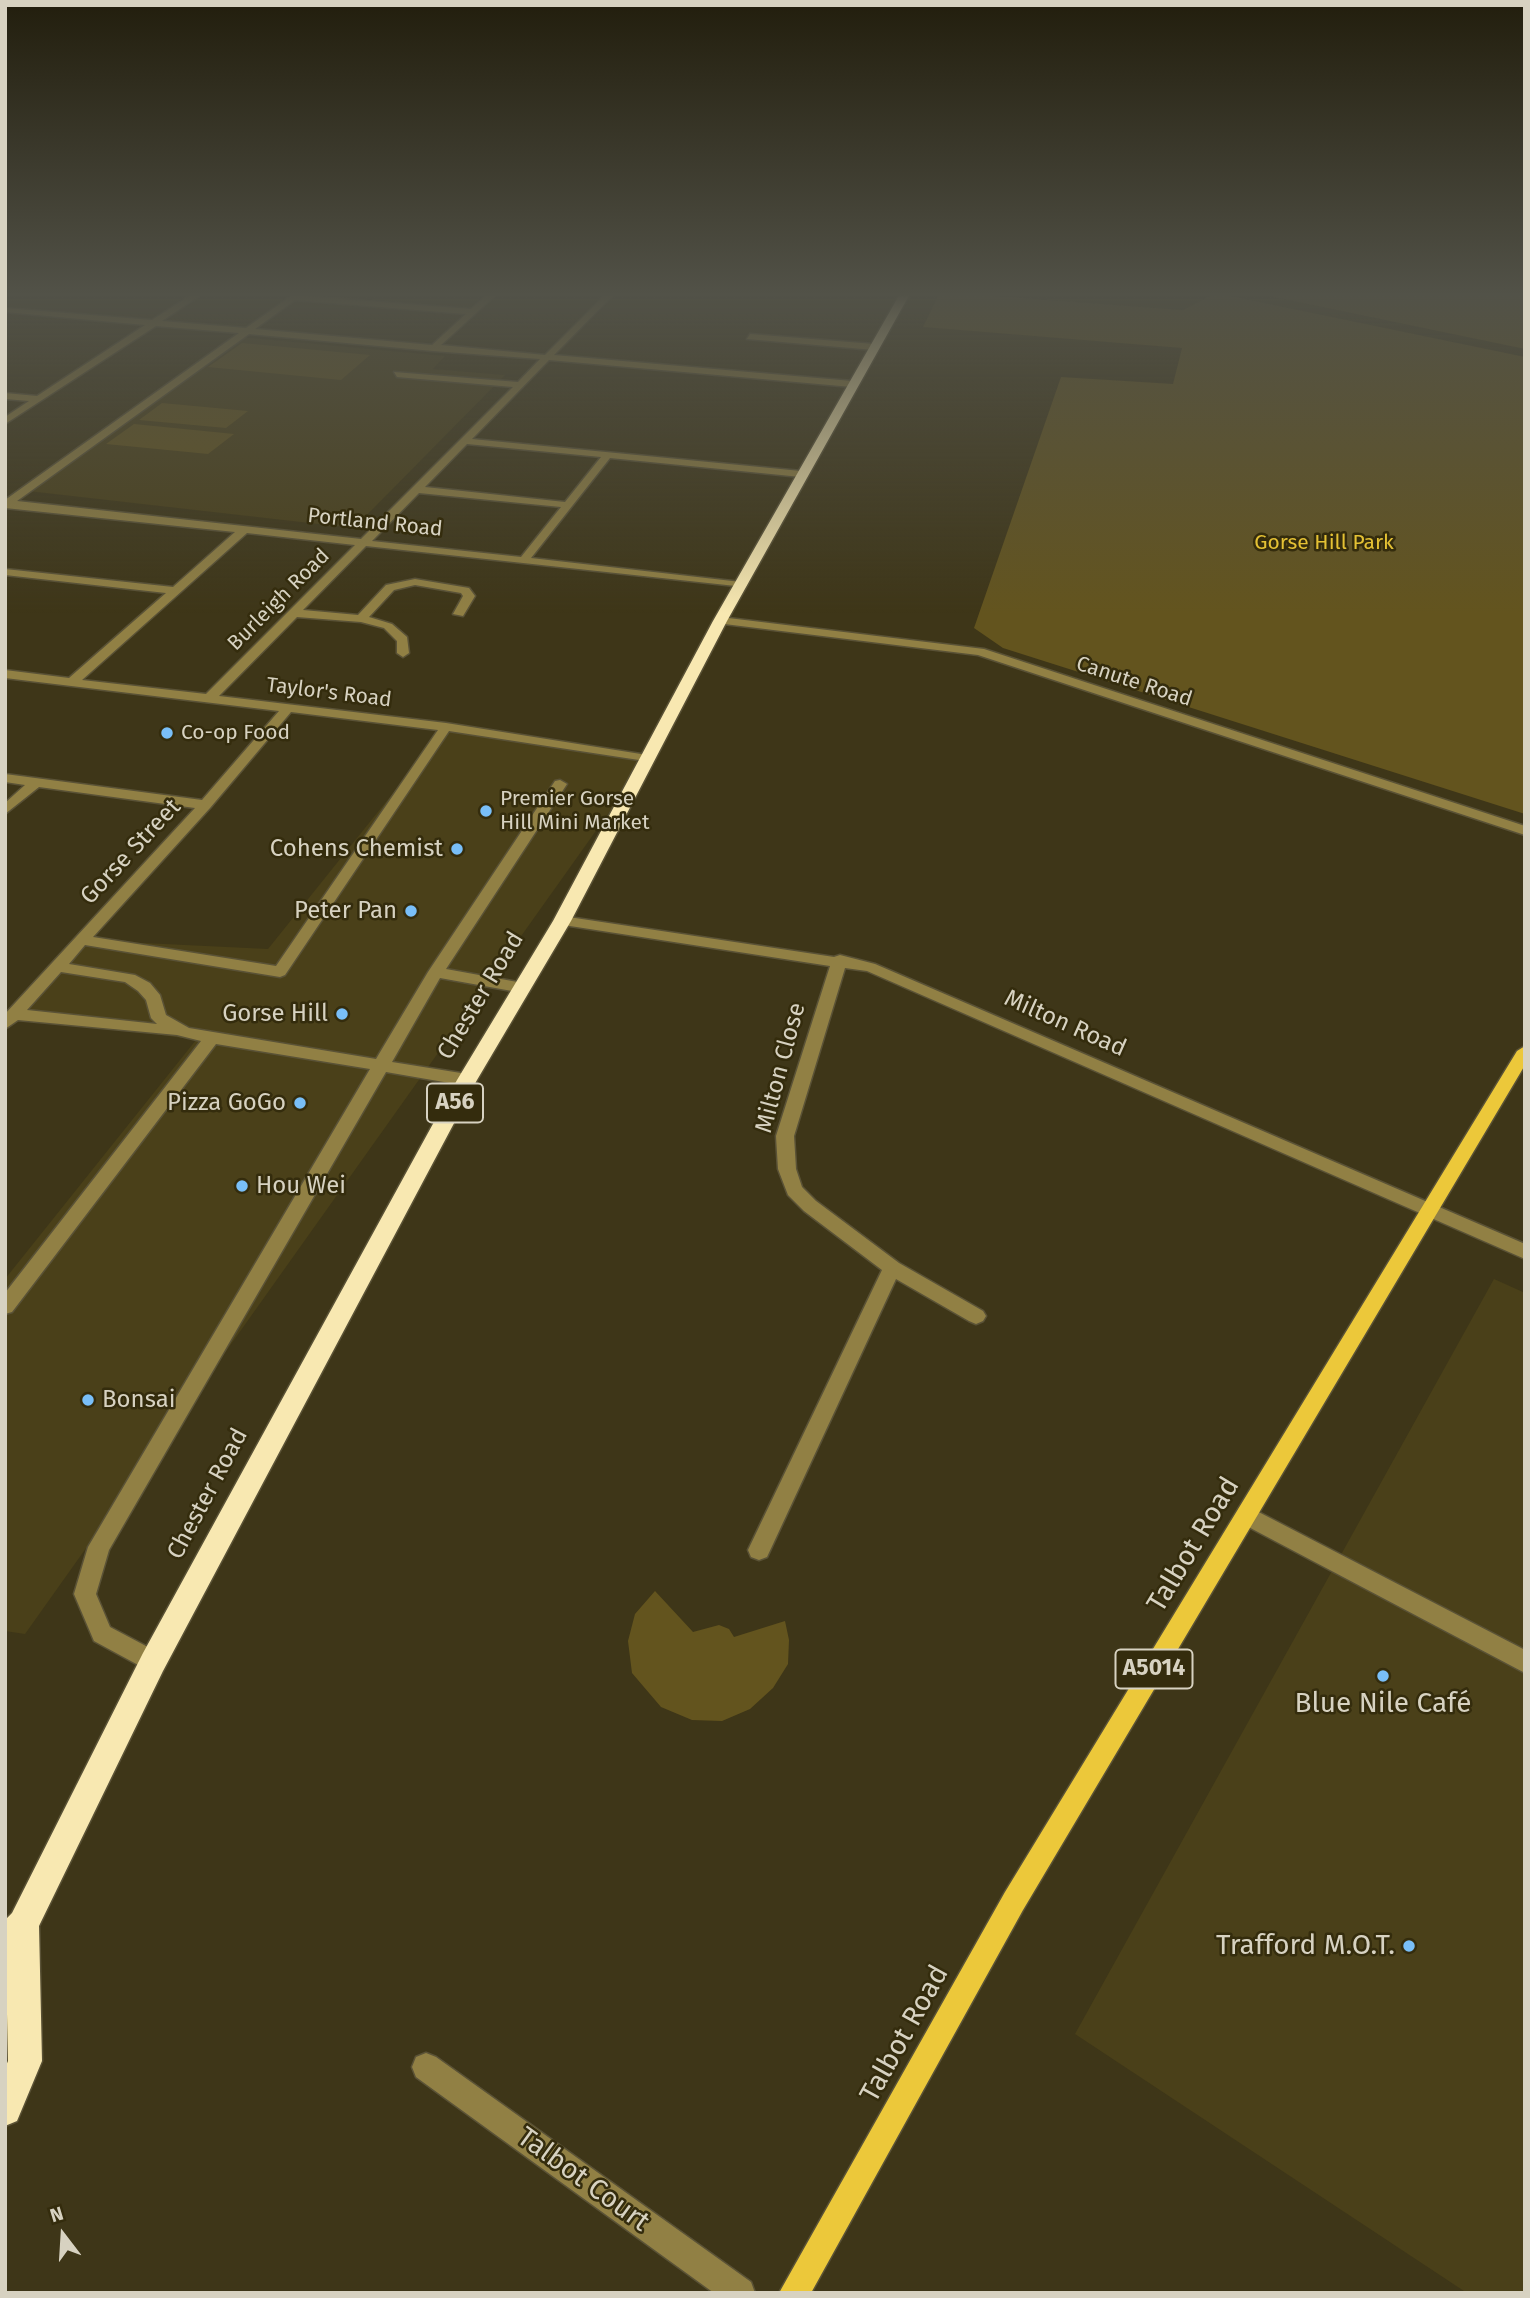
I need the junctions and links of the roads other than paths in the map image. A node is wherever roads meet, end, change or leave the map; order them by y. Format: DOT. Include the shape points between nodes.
graph roads {
  1 [pos="39,399"];
  2 [pos="153,399"];
  3 [pos="505,399"];
  4 [pos="844,399"];
  5 [pos="5,421"];
  6 [pos="462,441"];
  7 [pos="608,454"];
  8 [pos="802,474"];
  9 [pos="415,489"];
  10 [pos="6,504"];
  11 [pos="567,505"];
  12 [pos="245,529"];
  13 [pos="366,541"];
  14 [pos="525,559"];
  15 [pos="5,572"];
  16 [pos="741,585"];
  17 [pos="173,590"];
  18 [pos="292,613"];
  19 [pos="459,614"];
  20 [pos="361,619"];
  21 [pos="720,621"];
  22 [pos="403,653"];
  23 [pos="5,674"];
  24 [pos="72,682"];
  25 [pos="211,697"];
  26 [pos="288,708"];
  27 [pos="446,727"];
  28 [pos="647,759"];
  29 [pos="5,778"];
  30 [pos="35,782"];
  31 [pos="560,783"];
  32 [pos="205,805"];
  33 [pos="5,810"];
  34 [pos="1525,831"];
  35 [pos="562,921"];
  36 [pos="81,940"];
  37 [pos="839,960"];
  38 [pos="57,967"];
  39 [pos="436,972"];
  40 [pos="523,988"];
  41 [pos="10,1019"];
  42 [pos="185,1033"];
  43 [pos="211,1039"];
  44 [pos="1525,1051"];
  45 [pos="382,1066"];
  46 [pos="467,1080"];
  47 [pos="1430,1211"];
  48 [pos="1525,1252"];
  49 [pos="892,1268"];
  50 [pos="5,1307"];
  51 [pos="976,1315"];
  52 [pos="1247,1515"];
  53 [pos="759,1550"];
  54 [pos="153,1662"];
  55 [pos="1525,1662"];
  56 [pos="11,1928"];
  57 [pos="426,2067"];
  58 [pos="5,2109"];
  59 [pos="740,2293"];
  60 [pos="794,2293"];
  1 -- 5 [label="street"];
  2 -- 10 [label="street"];
  3 -- 6 [label="street, Burleigh Road"];
  4 -- 8 [label="highway, Chester Road / A56"];
  6 -- 7 [label="street"];
  6 -- 9 [label="street, Burleigh Road"];
  7 -- 8 [label="street"];
  7 -- 11 [label="street"];
  8 -- 16 [label="highway, Chester Road / A56"];
  9 -- 11 [label="street"];
  9 -- 13 [label="street, Burleigh Road"];
  10 -- 12 [label="street, Portland Road"];
  11 -- 14 [label="street"];
  12 -- 13 [label="street, Portland Road"];
  12 -- 17 [label="street"];
  13 -- 14 [label="street, Portland Road"];
  13 -- 18 [label="street, Burleigh Road"];
  14 -- 16 [label="street, Portland Road"];
  15 -- 17 [label="street"];
  16 -- 21 [label="highway, Chester Road / A56"];
  17 -- 24 [label="street"];
  18 -- 20 [label="street"];
  18 -- 25 [label="street, Burleigh Road"];
  19 -- 20 [label="street" via="469,596 465,590 415,582 390,587"];
  20 -- 22 [label="street" via="398,633"];
  21 -- 28 [label="highway, Chester Road / A56"];
  21 -- 34 [label="street, Canute Road" via="980,652"];
  23 -- 24 [label="street, Taylor's Road"];
  24 -- 25 [label="street, Taylor's Road"];
  25 -- 26 [label="street, Taylor's Road"];
  26 -- 27 [label="street, Taylor's Road"];
  26 -- 32 [label="street, Gorse Street"];
  27 -- 28 [label="street, Taylor's Road"];
  27 -- 36 [label="street" via="280,972"];
  28 -- 35 [label="highway, Chester Road / A56"];
  29 -- 30 [label="street"];
  30 -- 32 [label="street"];
  30 -- 33 [label="street"];
  31 -- 39 [label="street"];
  32 -- 36 [label="street, Gorse Street"];
  35 -- 37 [label="street, Milton Road"];
  35 -- 40 [label="highway, Chester Road / A56"];
  36 -- 38 [label="street, Gorse Street"];
  37 -- 47 [label="street, Milton Road" via="897,976"];
  37 -- 49 [label="street, Milton Close" via="785,1136 787,1169 794,1190 810,1206"];
  38 -- 41 [label="street, Gorse Street"];
  38 -- 42 [label="street" via="129,978 154,999 159,1018"];
  39 -- 40 [label="street"];
  39 -- 45 [label="street"];
  40 -- 46 [label="highway, Chester Road / A56"];
  41 -- 42 [label="street"];
  42 -- 43 [label="street"];
  43 -- 45 [label="street"];
  43 -- 50 [label="street"];
  44 -- 47 [label="main road, Talbot Road / A5014"];
  45 -- 46 [label="street"];
  45 -- 54 [label="street" via="99,1547 85,1594 102,1634"];
  46 -- 54 [label="highway, Chester Road / A56"];
  47 -- 48 [label="street, Milton Road"];
  47 -- 52 [label="main road, Talbot Road / A5014"];
  49 -- 51 [label="street, Milton Close"];
  49 -- 53 [label="street"];
  52 -- 55 [label="street"];
  52 -- 60 [label="main road, Talbot Road / A5014" via="1014,1900"];
  54 -- 56 [label="highway, Chester Road / A56"];
  56 -- 58 [label="highway, Chester Road / A56" via="25,2061"];
  57 -- 59 [label="street, Talbot Court"];
}
